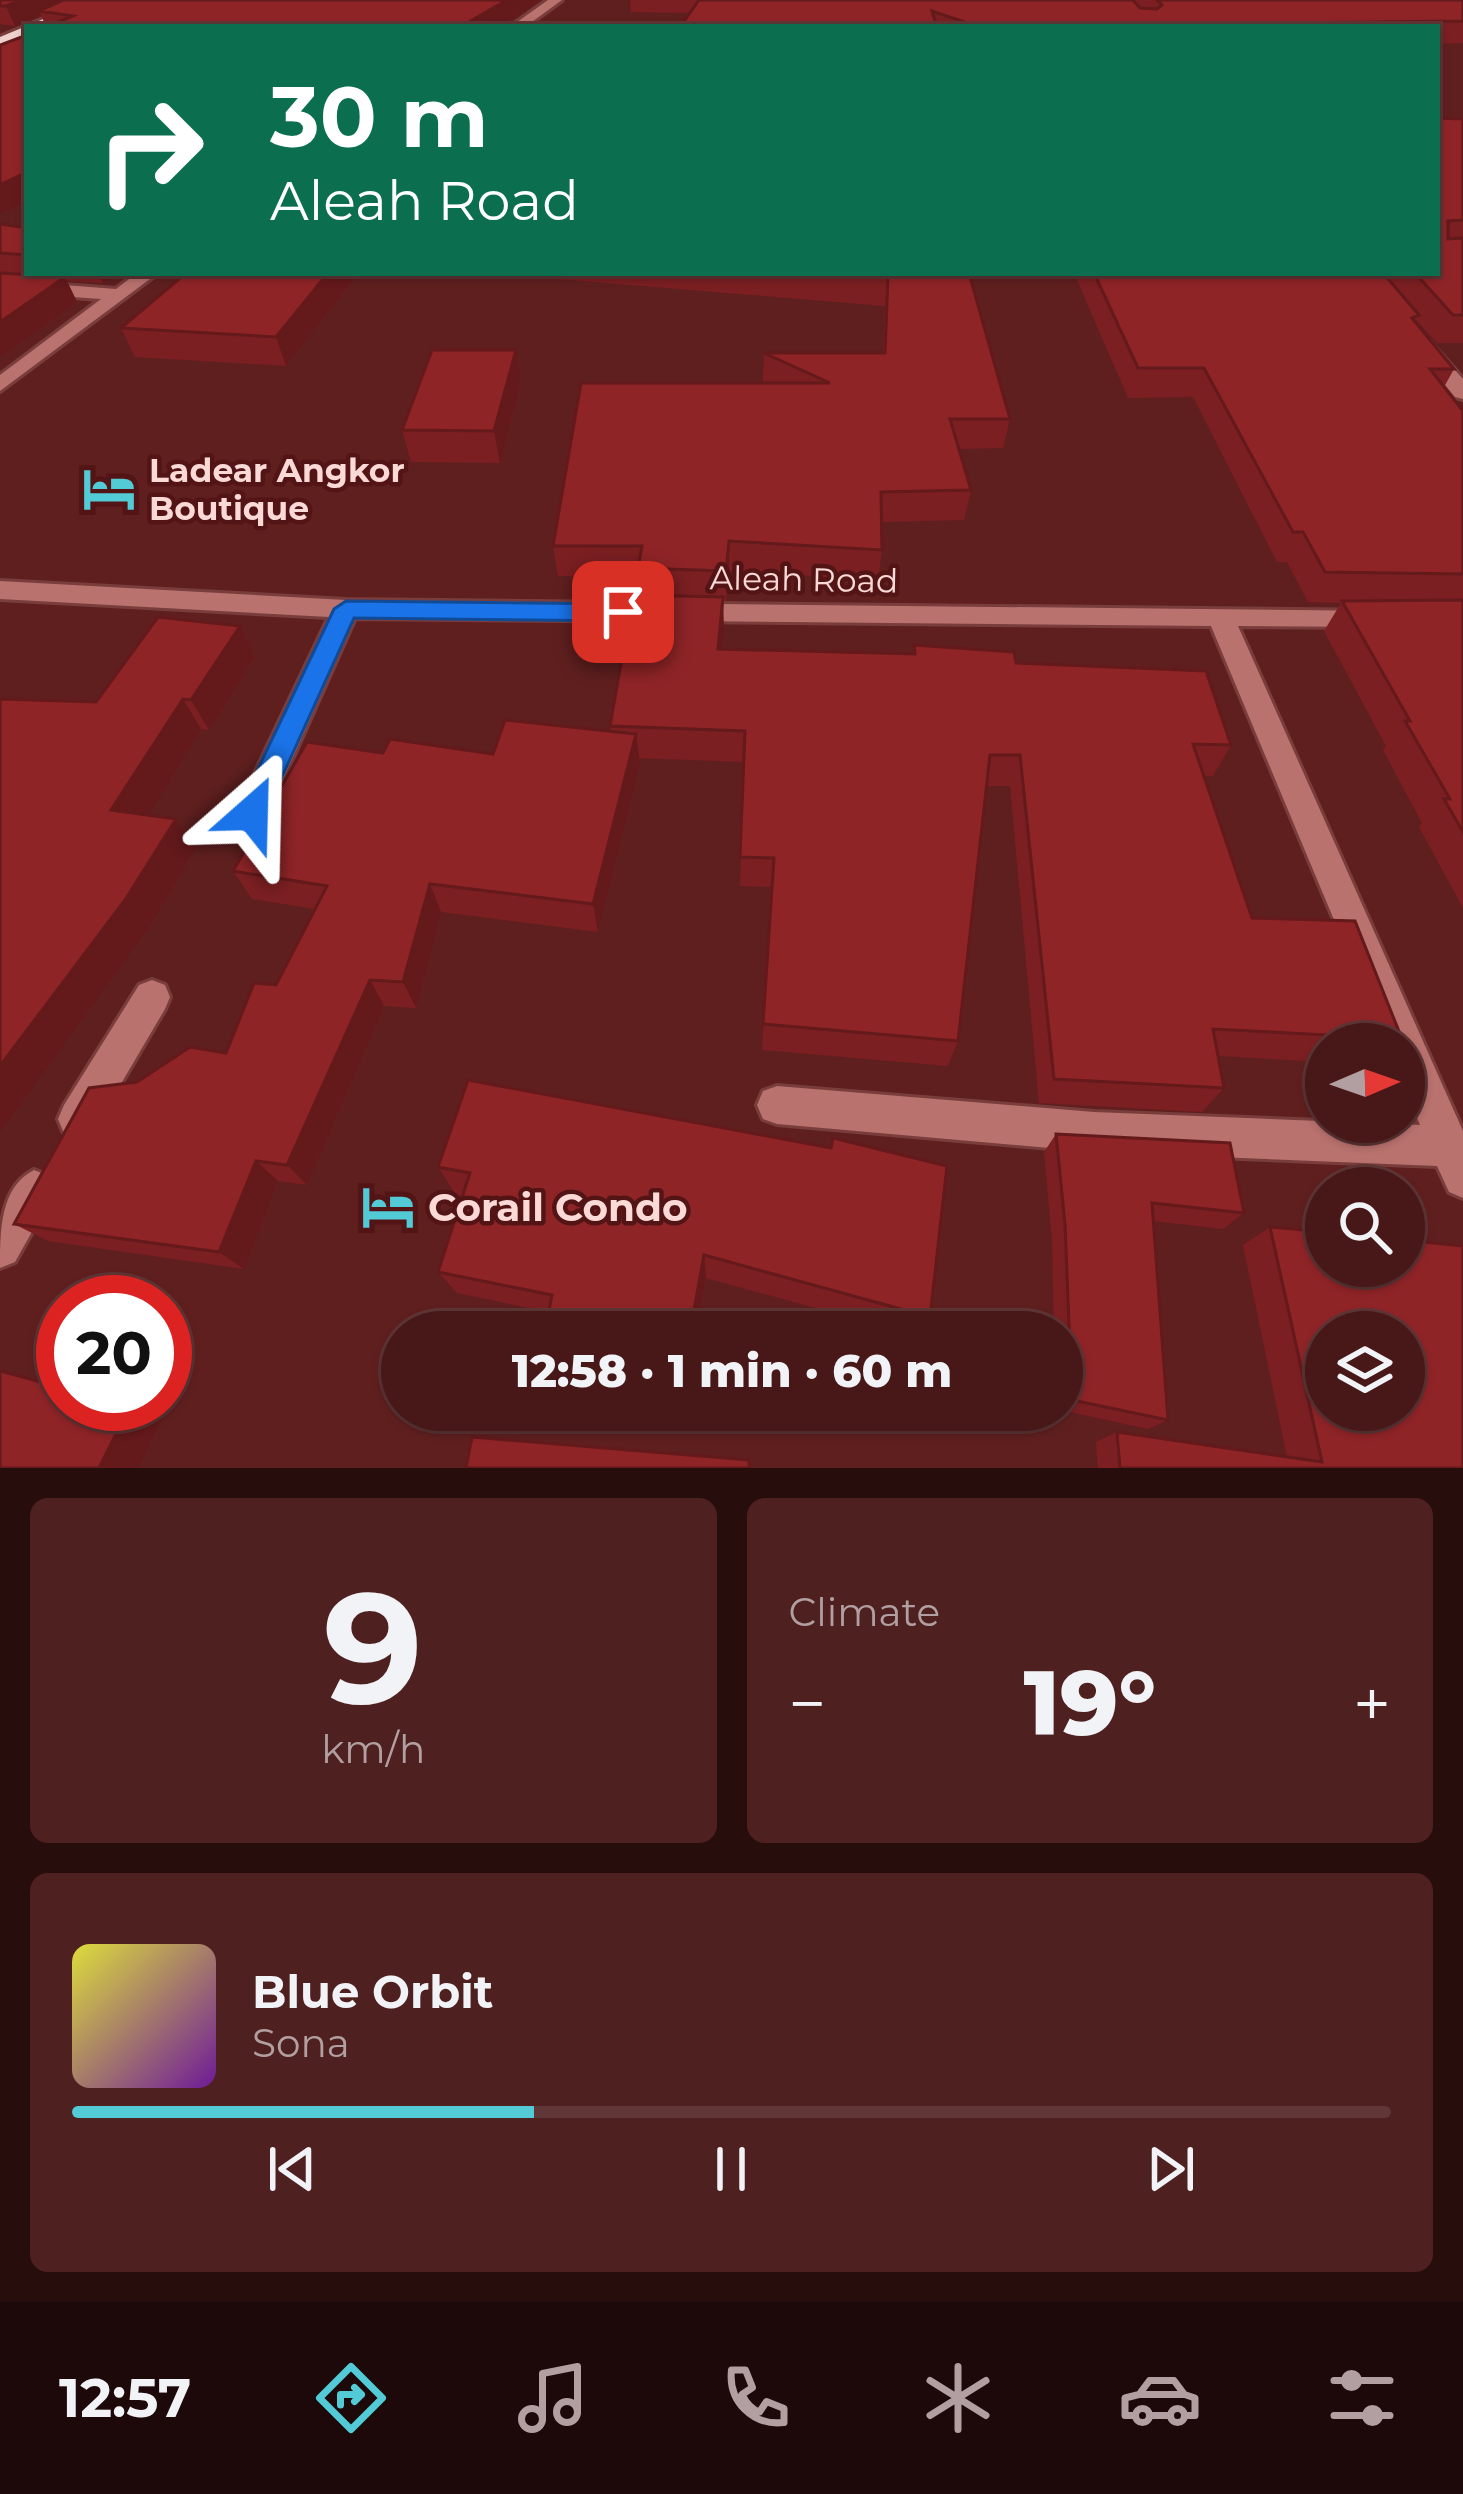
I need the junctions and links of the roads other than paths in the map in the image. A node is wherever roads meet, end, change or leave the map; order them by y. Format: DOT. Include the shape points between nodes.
graph roads {
  1 [pos="99,0"];
  2 [pos="556,0"];
  3 [pos="43,24"];
  4 [pos="520,24"];
  5 [pos="145,276"];
  6 [pos="0,286"];
  7 [pos="119,295"];
  8 [pos="1404,324"];
  9 [pos="0,385"];
  10 [pos="1463,392"];
  11 [pos="0,590"];
  12 [pos="346,609"];
  13 [pos="1397,617"];
  14 [pos="1222,620"];
  15 [pos="252,813"];
  16 [pos="152,997"];
  17 [pos="777,1105"];
  18 [pos="1456,1162"];
  19 [pos="0,1247"];
  1 -- 3 [label="main road"];
  2 -- 4 [label="street"];
  5 -- 7 [label="street"];
  6 -- 7 [label="street"];
  7 -- 9 [label="street"];
  8 -- 10 [label="street"];
  11 -- 12 [label="street, Aleah Road"];
  12 -- 14 [label="street, Aleah Road"];
  12 -- 15 [label="street"];
  13 -- 14 [label="street, Aleah Road"];
  14 -- 18 [label="street"];
  16 -- 19 [label="street"];
  17 -- 18 [label="street"];
}
